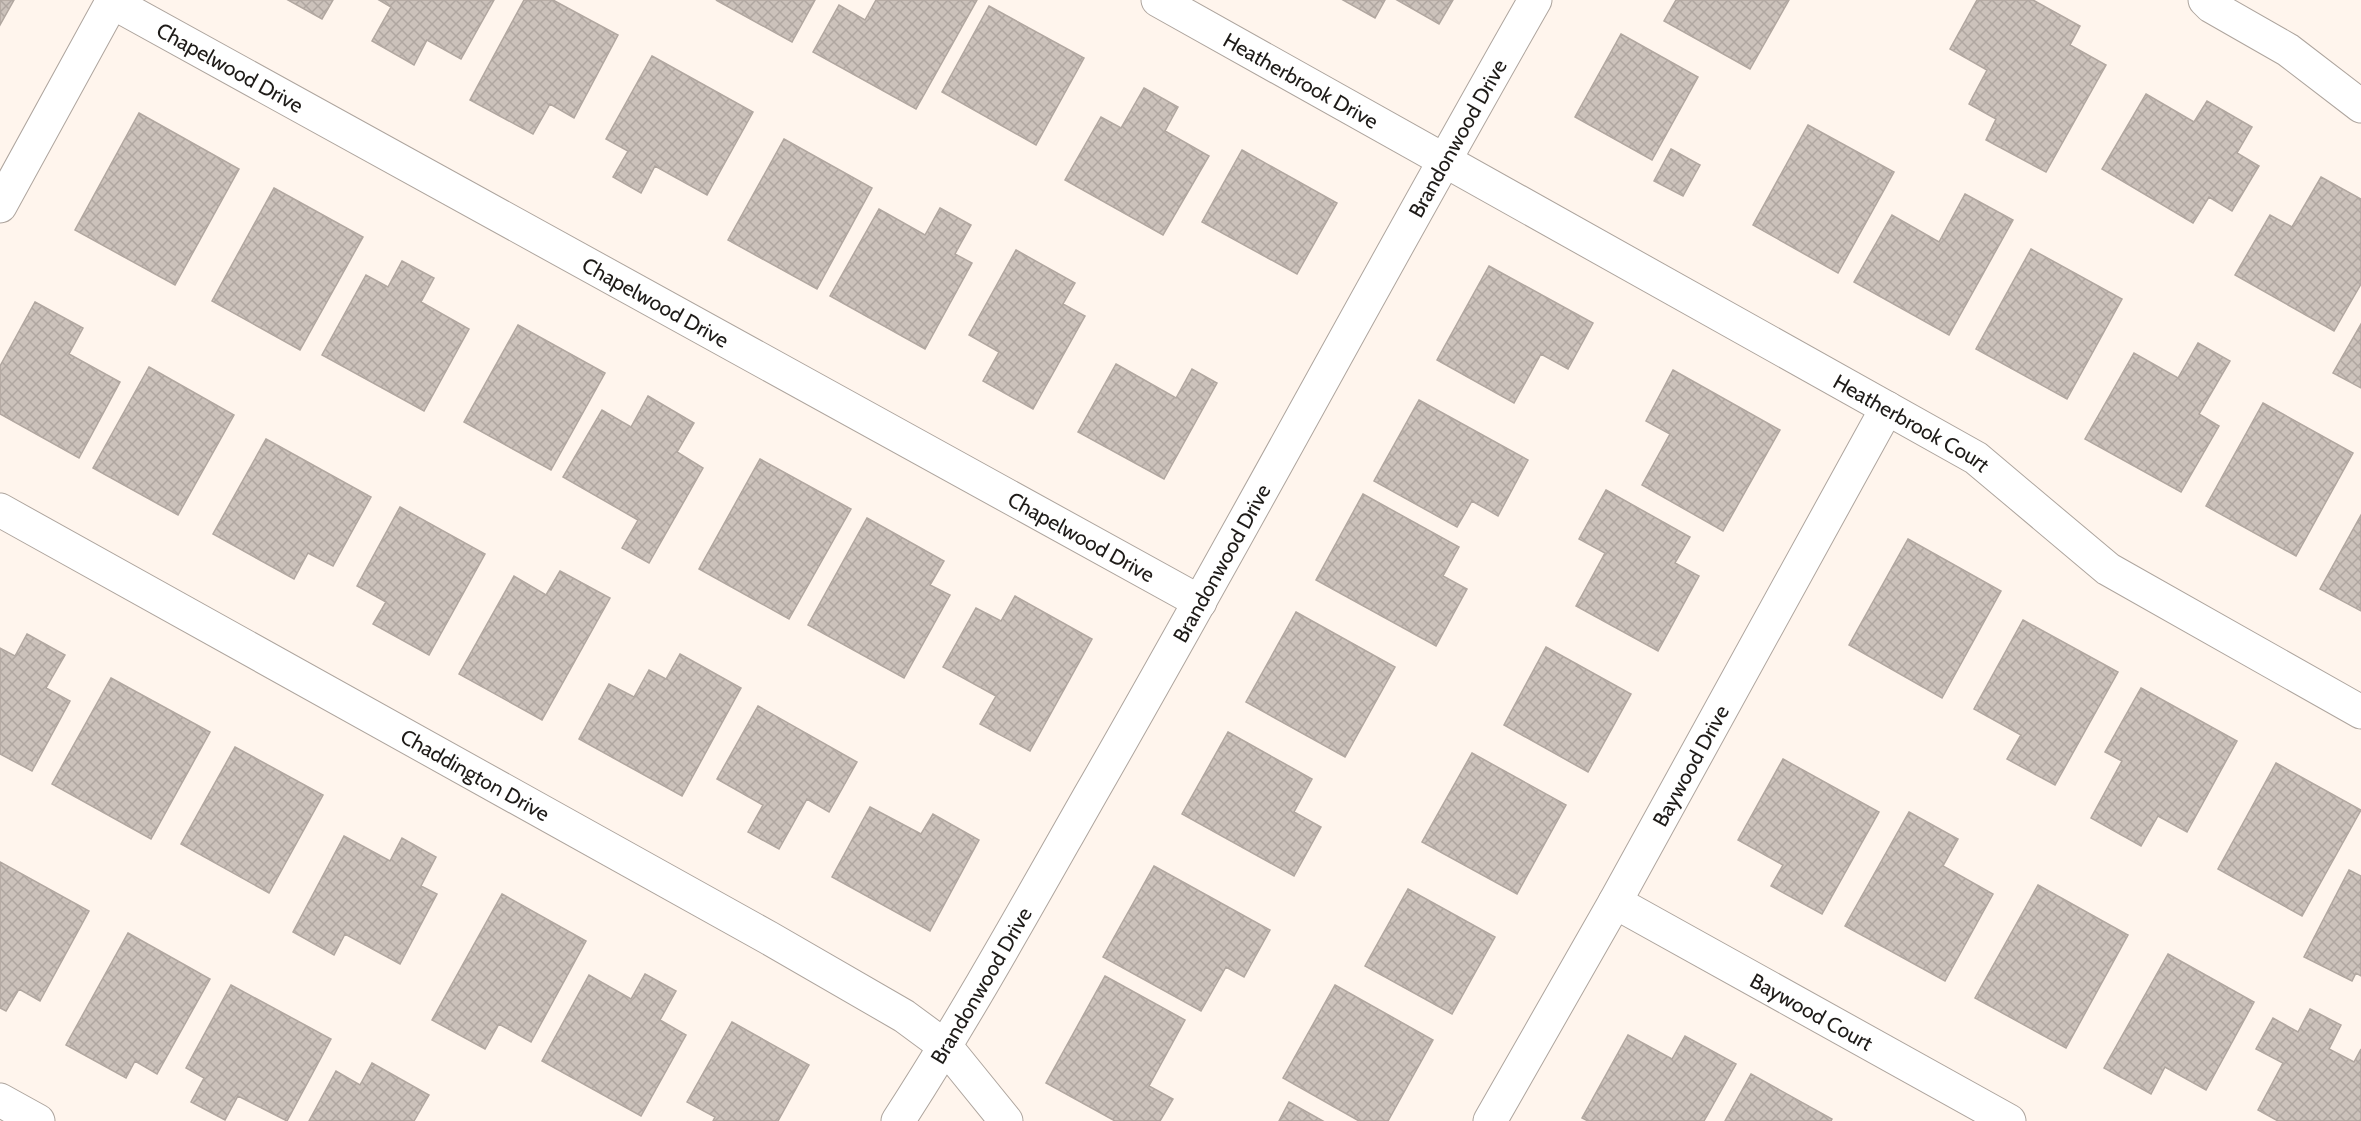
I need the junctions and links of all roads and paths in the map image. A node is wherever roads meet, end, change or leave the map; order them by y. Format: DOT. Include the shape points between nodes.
graph roads {
  1 [pos="1158,0"];
  2 [pos="1535,0"];
  3 [pos="2205,0"];
  4 [pos="113,1"];
  5 [pos="2361,106"];
  6 [pos="1444,159"];
  7 [pos="0,206"];
  8 [pos="1887,408"];
  9 [pos="0,510"];
  10 [pos="1200,602"];
  11 [pos="2361,712"];
  12 [pos="1615,902"];
  13 [pos="946,1047"];
  14 [pos="0,1100"];
  15 [pos="38,1121"];
  16 [pos="898,1121"];
  17 [pos="1006,1121"];
  18 [pos="1490,1121"];
  19 [pos="2009,1121"];
  1 -- 6 [label="street, Heatherbrook Drive"];
  2 -- 6 [label="street, Brandonwood Drive"];
  3 -- 5 [label="street" via="2288,50"];
  4 -- 7 [label="street"];
  4 -- 10 [label="street, Chapelwood Drive"];
  6 -- 8 [label="street, Heatherbrook Court"];
  6 -- 10 [label="street, Brandonwood Drive"];
  8 -- 11 [label="street, Heatherbrook Court" via="1976,458 2108,569"];
  8 -- 12 [label="street, Baywood Drive"];
  9 -- 13 [label="street, Chaddington Drive" via="769,938 904,1016"];
  10 -- 13 [label="street, Brandonwood Drive"];
  12 -- 18 [label="street, Baywood Drive"];
  12 -- 19 [label="street, Baywood Court"];
  13 -- 16 [label="street, Brandonwood Drive"];
  13 -- 17 [label="street, Chaddington Drive"];
  14 -- 15 [label="street"];
}
